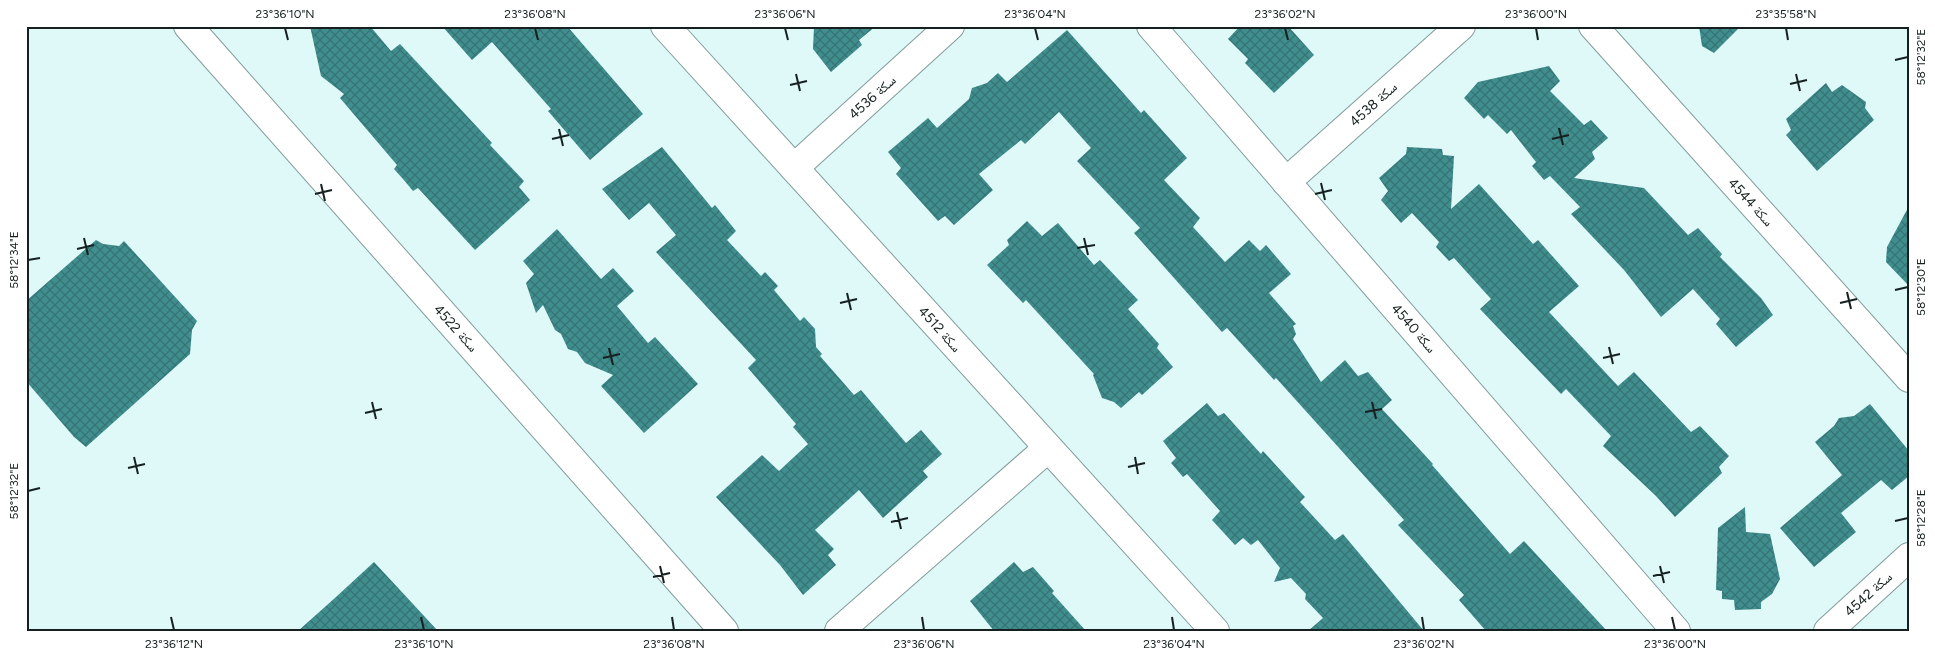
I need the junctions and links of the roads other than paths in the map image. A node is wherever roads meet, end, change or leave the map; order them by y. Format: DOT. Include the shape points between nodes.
graph roads {
  1 [pos="188,26"];
  2 [pos="665,26"];
  3 [pos="950,26"];
  4 [pos="1151,26"];
  5 [pos="1461,26"];
  6 [pos="1594,26"];
  7 [pos="794,168"];
  8 [pos="1286,182"];
  9 [pos="1909,378"];
  10 [pos="1048,448"];
  11 [pos="1909,557"];
  12 [pos="724,631"];
  13 [pos="839,631"];
  14 [pos="1215,631"];
  15 [pos="1676,631"];
  16 [pos="1828,631"];
  1 -- 12 [label="street, سكة 4522"];
  2 -- 7 [label="street, سكة 4512"];
  3 -- 7 [label="street, سكة 4536"];
  4 -- 8 [label="street, سكة 4540"];
  5 -- 8 [label="street, سكة 4538"];
  6 -- 9 [label="street, سكة 4544"];
  7 -- 10 [label="street, سكة 4512"];
  8 -- 15 [label="street, سكة 4540"];
  10 -- 13 [label="street"];
  10 -- 14 [label="street, سكة 4512"];
  11 -- 16 [label="street, سكة 4542"];
}
